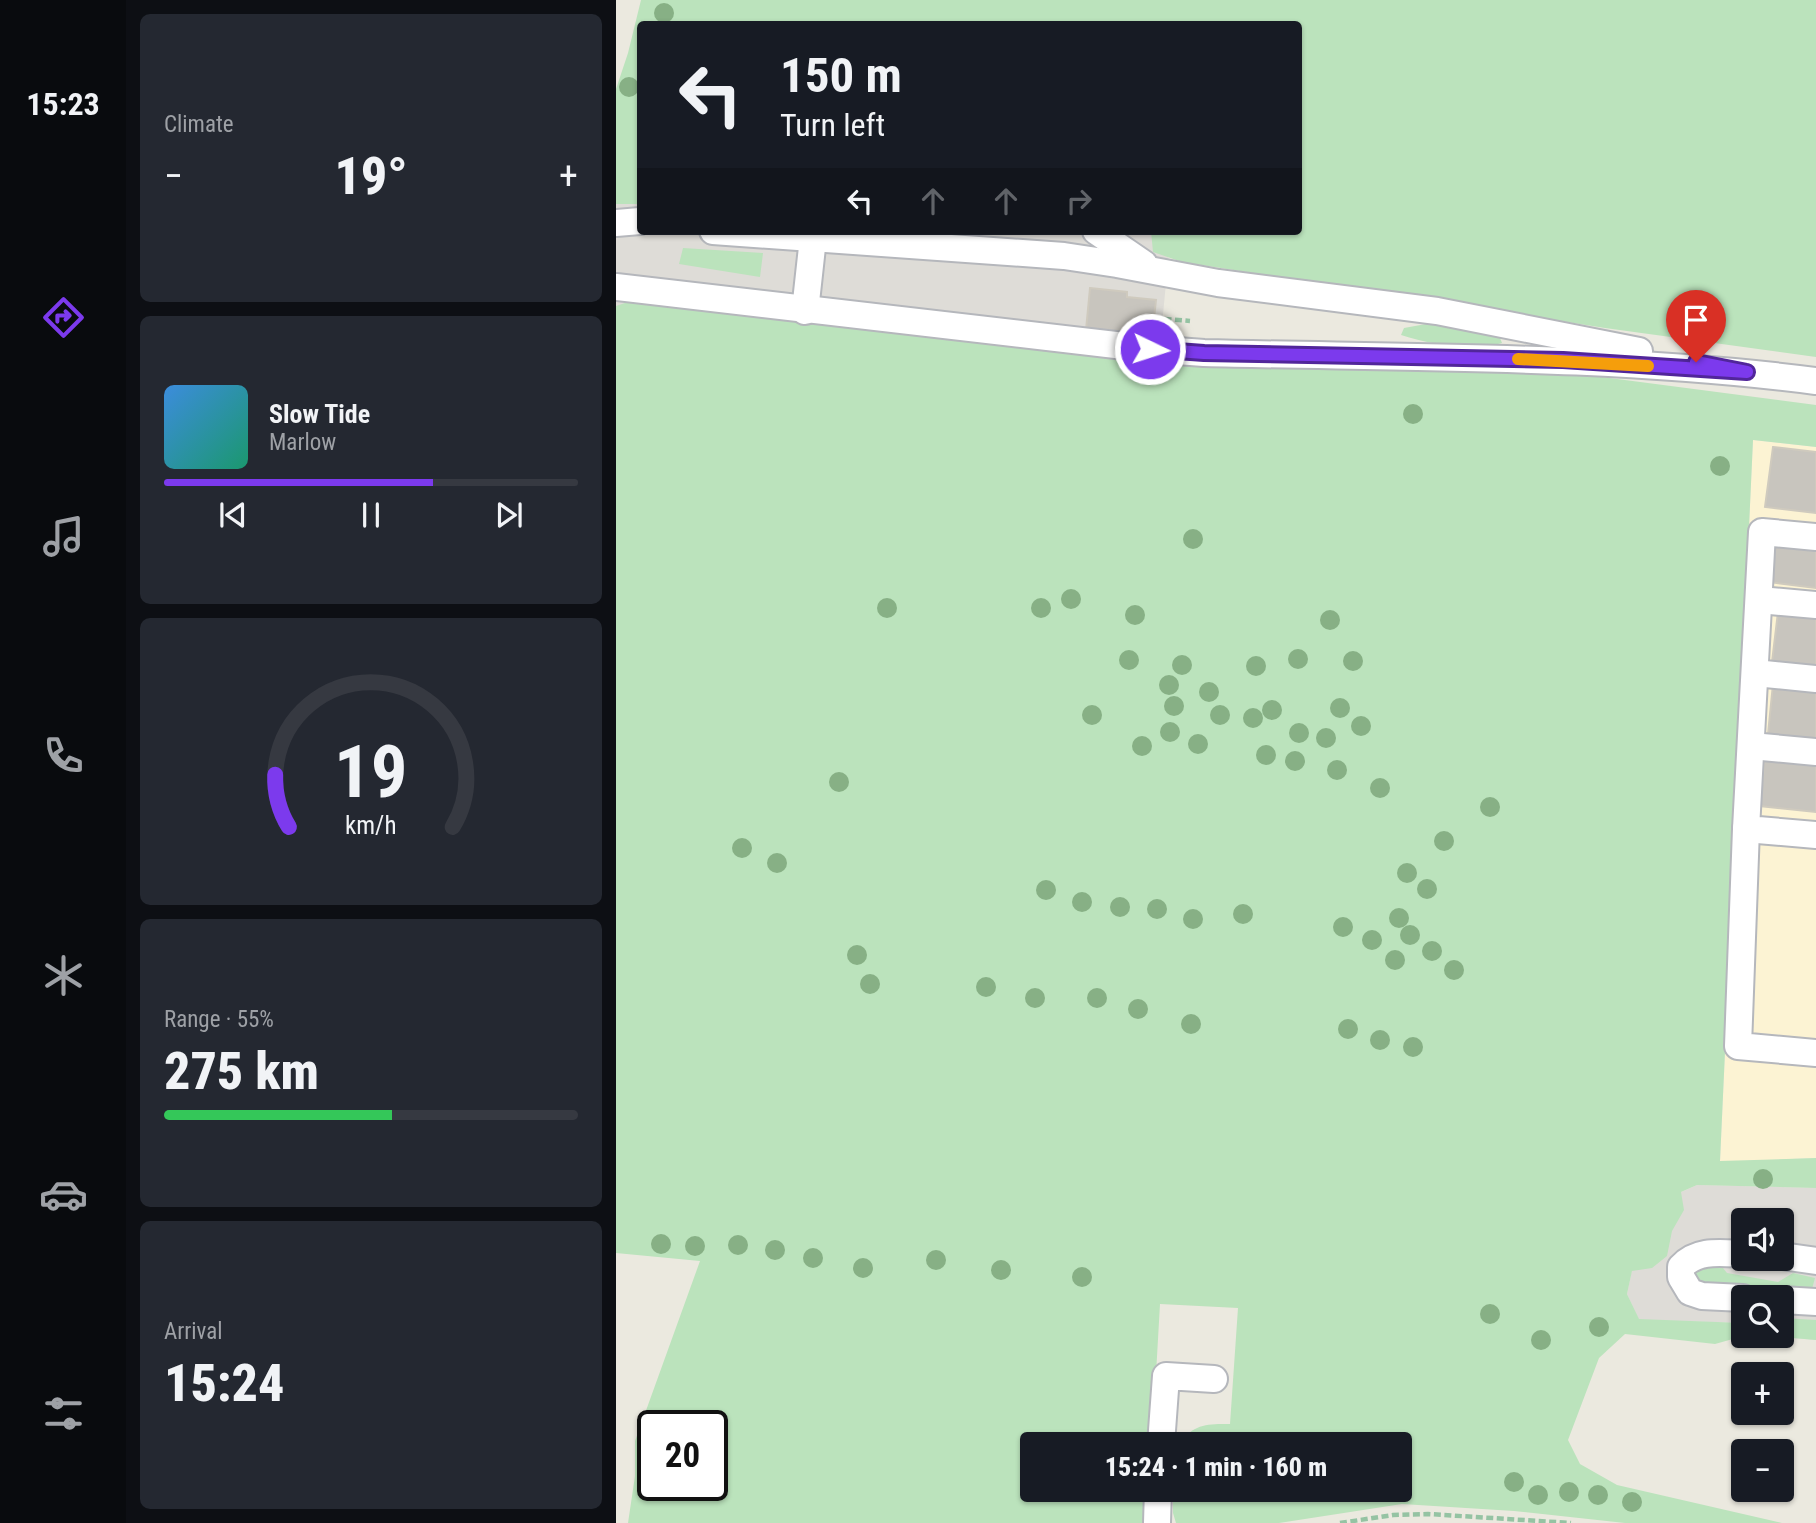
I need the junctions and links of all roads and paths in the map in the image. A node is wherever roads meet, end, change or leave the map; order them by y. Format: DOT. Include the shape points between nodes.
graph roads {
  1 [pos="637,220"];
  2 [pos="616,224"];
  3 [pos="637,226"];
  4 [pos="770,235"];
  5 [pos="1102,235"];
  6 [pos="813,238"];
  7 [pos="1158,273"];
  8 [pos="616,288"];
  9 [pos="805,311"];
  10 [pos="1154,318"];
  11 [pos="1191,320"];
  12 [pos="1747,372"];
  13 [pos="1816,381"];
  14 [pos="1816,537"];
  15 [pos="1759,600"];
  16 [pos="1816,605"];
  17 [pos="1755,673"];
  18 [pos="1816,679"];
  19 [pos="1751,746"];
  20 [pos="1816,752"];
  21 [pos="1746,828"];
  22 [pos="1816,835"];
  23 [pos="1816,1053"];
  24 [pos="1731,1254"];
  25 [pos="1794,1258"];
  26 [pos="1816,1261"];
  27 [pos="1731,1297"];
  28 [pos="1794,1301"];
  29 [pos="1816,1302"];
  30 [pos="1214,1379"];
  31 [pos="1162,1432"];
  32 [pos="1158,1502"];
  33 [pos="1157,1523"];
  34 [pos="1340,1523"];
  35 [pos="1571,1523"];
  1 -- 2 [label="lane"];
  2 -- 3 [label="lane"];
  4 -- 6 [label="lane"];
  5 -- 7 [label="lane"];
  6 -- 7 [label="lane" via="1064,256"];
  6 -- 9 [label="lane"];
  7 -- 12 [label="lane" via="1437,311"];
  8 -- 9 [label="lane"];
  9 -- 12 [label="lane" via="1204,353 1563,360"];
  10 -- 11 [label="path"];
  12 -- 13 [label="lane"];
  14 -- 15 [label="lane" via="1762,532"];
  15 -- 16 [label="lane"];
  15 -- 17 [label="lane"];
  17 -- 18 [label="lane"];
  17 -- 19 [label="lane"];
  19 -- 20 [label="lane"];
  19 -- 21 [label="lane"];
  21 -- 22 [label="lane"];
  21 -- 23 [label="lane" via="1738,1046"];
  24 -- 27 [label="lane" via="1702,1254 1681,1267 1690,1292"];
  25 -- 26 [label="lane"];
  28 -- 29 [label="lane"];
  30 -- 31 [label="lane" via="1166,1376"];
  32 -- 33 [label="lane"];
  34 -- 35 [label="path" via="1428,1514"];
}
